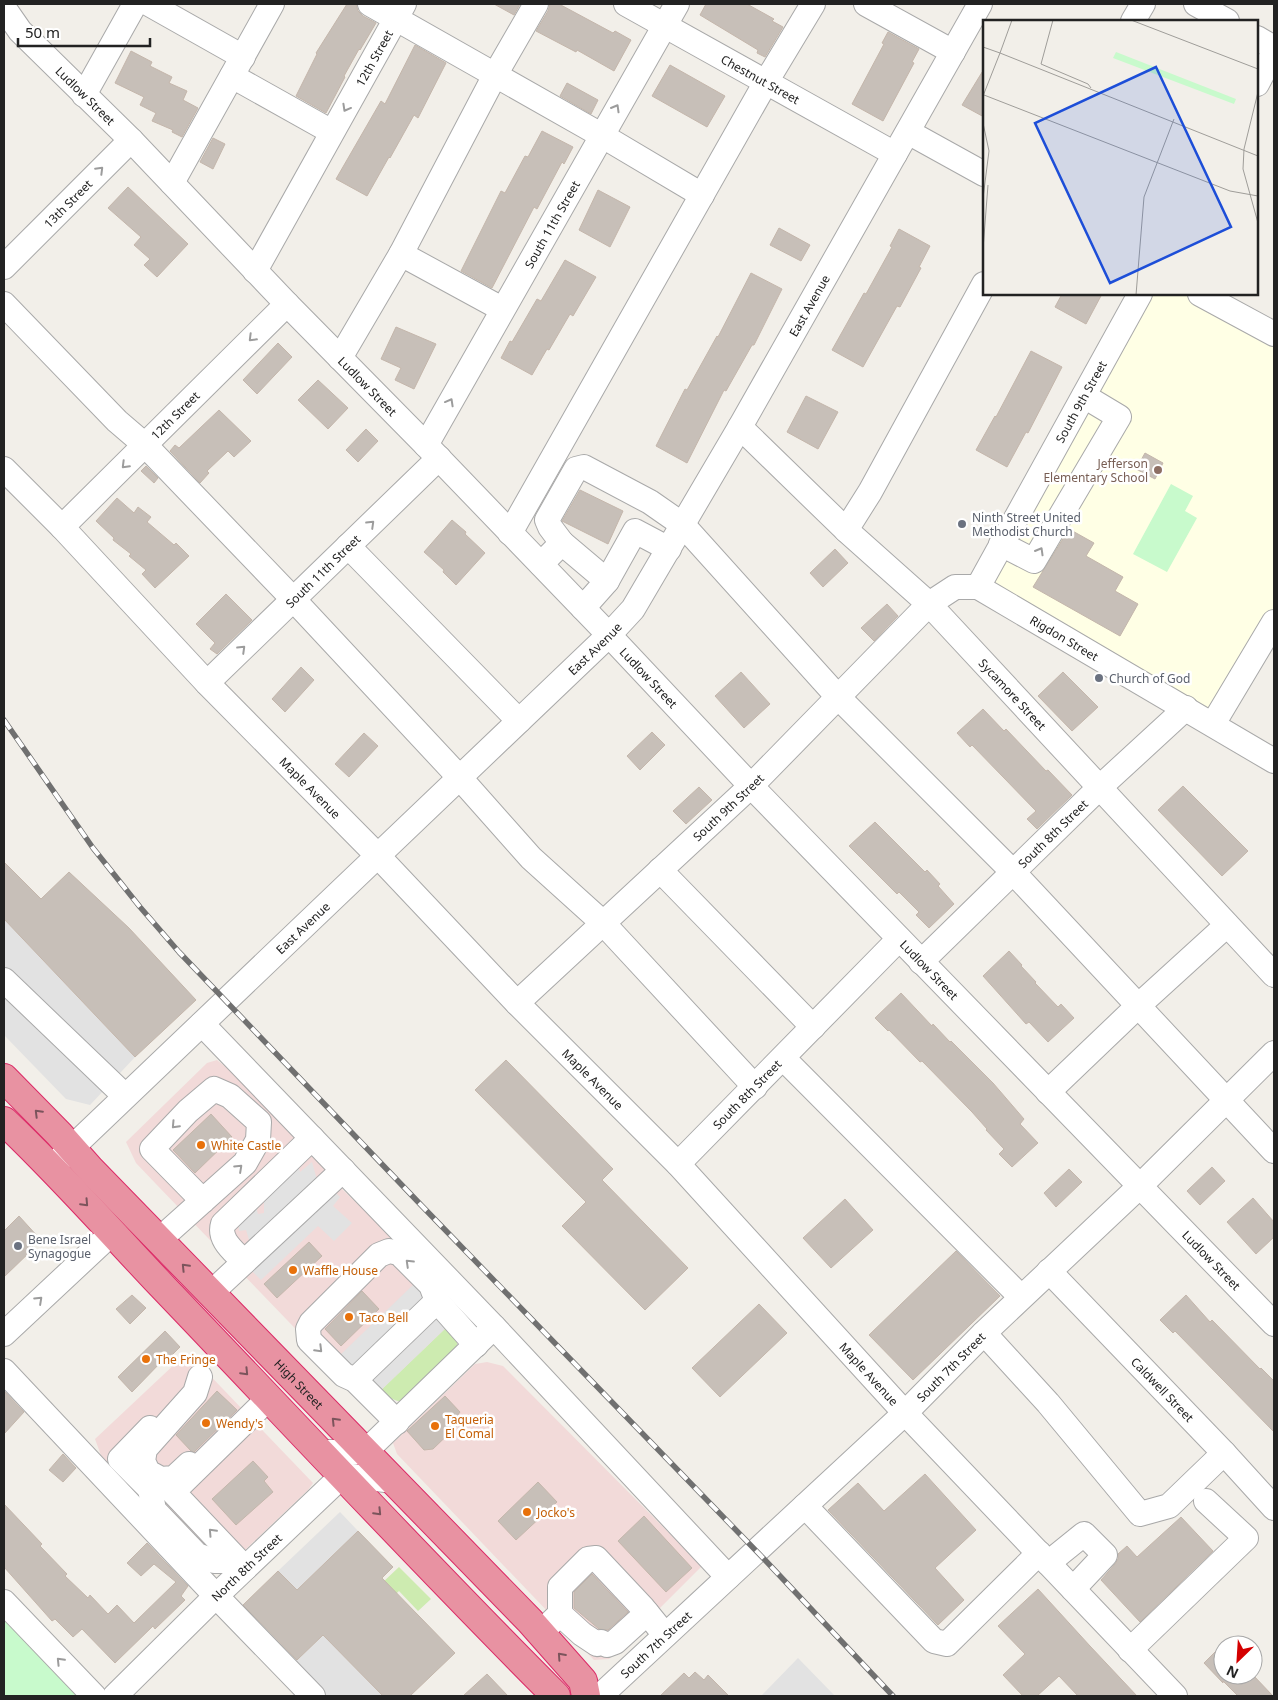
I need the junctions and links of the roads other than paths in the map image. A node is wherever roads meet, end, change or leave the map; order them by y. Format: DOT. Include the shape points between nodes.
graph roads {
  1 [pos="135,4"];
  2 [pos="149,4"];
  3 [pos="272,4"];
  4 [pos="370,4"];
  5 [pos="536,4"];
  6 [pos="626,4"];
  7 [pos="677,4"];
  8 [pos="813,4"];
  9 [pos="866,4"];
  10 [pos="980,4"];
  11 [pos="1143,4"];
  12 [pos="1196,4"];
  13 [pos="4,8"];
  14 [pos="400,11"];
  15 [pos="1134,20"];
  16 [pos="1225,20"];
  17 [pos="664,25"];
  18 [pos="1258,39"];
  19 [pos="1274,48"];
  20 [pos="953,52"];
  21 [pos="1274,52"];
  22 [pos="237,66"];
  23 [pos="495,75"];
  24 [pos="766,82"];
  25 [pos="1258,82"];
  26 [pos="84,95"];
  27 [pos="332,132"];
  28 [pos="908,132"];
  29 [pos="601,135"];
  30 [pos="131,140"];
  31 [pos="895,154"];
  32 [pos="983,173"];
  33 [pos="172,183"];
  34 [pos="702,195"];
  35 [pos="401,254"];
  36 [pos="4,267"];
  37 [pos="256,271"];
  38 [pos="983,286"];
  39 [pos="1139,295"];
  40 [pos="1202,295"];
  41 [pos="4,304"];
  42 [pos="287,304"];
  43 [pos="502,309"];
  44 [pos="1274,334"];
  45 [pos="340,358"];
  46 [pos="1084,396"];
  47 [pos="740,427"];
  48 [pos="145,445"];
  49 [pos="432,451"];
  50 [pos="4,469"];
  51 [pos="650,502"];
  52 [pos="683,525"];
  53 [pos="62,527"];
  54 [pos="846,530"];
  55 [pos="635,531"];
  56 [pos="510,533"];
  57 [pos="562,543"];
  58 [pos="1001,544"];
  59 [pos="348,546"];
  60 [pos="669,548"];
  61 [pos="541,564"];
  62 [pos="607,581"];
  63 [pos="978,587"];
  64 [pos="293,599"];
  65 [pos="929,604"];
  66 [pos="583,608"];
  67 [pos="1274,622"];
  68 [pos="609,635"];
  69 [pos="207,683"];
  70 [pos="838,697"];
  71 [pos="1186,708"];
  72 [pos="519,721"];
  73 [pos="1213,724"];
  74 [pos="1274,761"];
  75 [pos="460,778"];
  76 [pos="751,786"];
  77 [pos="1099,788"];
  78 [pos="378,856"];
  79 [pos="660,870"];
  80 [pos="1013,872"];
  81 [pos="603,923"];
  82 [pos="1227,925"];
  83 [pos="900,939"];
  84 [pos="921,962"];
  85 [pos="1274,975"];
  86 [pos="4,980"];
  87 [pos="517,1003"];
  88 [pos="1138,1006"];
  89 [pos="202,1024"];
  90 [pos="813,1027"];
  91 [pos="1274,1053"];
  92 [pos="783,1058"];
  93 [pos="242,1065"];
  94 [pos="4,1078"];
  95 [pos="755,1087"];
  96 [pos="214,1089"];
  97 [pos="1048,1092"];
  98 [pos="125,1096"];
  99 [pos="1226,1100"];
  100 [pos="4,1121"];
  101 [pos="312,1138"];
  102 [pos="72,1148"];
  103 [pos="1274,1151"];
  104 [pos="678,1164"];
  105 [pos="52,1168"];
  106 [pos="343,1170"];
  107 [pos="1140,1186"];
  108 [pos="203,1201"];
  109 [pos="112,1233"];
  110 [pos="159,1240"];
  111 [pos="244,1262"];
  112 [pos="1049,1271"];
  113 [pos="211,1293"];
  114 [pos="1021,1297"];
  115 [pos="437,1301"];
  116 [pos="1274,1324"];
  117 [pos="494,1327"];
  118 [pos="984,1333"];
  119 [pos="4,1334"];
  120 [pos="476,1345"];
  121 [pos="225,1352"];
  122 [pos="4,1371"];
  123 [pos="200,1377"];
  124 [pos="356,1380"];
  125 [pos="269,1398"];
  126 [pos="905,1413"];
  127 [pos="397,1422"];
  128 [pos="233,1433"];
  129 [pos="320,1452"];
  130 [pos="365,1452"];
  131 [pos="1224,1453"];
  132 [pos="343,1475"];
  133 [pos="394,1481"];
  134 [pos="162,1490"];
  135 [pos="1206,1501"];
  136 [pos="804,1506"];
  137 [pos="1274,1508"];
  138 [pos="1043,1558"];
  139 [pos="242,1564"];
  140 [pos="728,1577"];
  141 [pos="1073,1589"];
  142 [pos="216,1596"];
  143 [pos="4,1602"];
  144 [pos="647,1613"];
  145 [pos="560,1614"];
  146 [pos="540,1633"];
  147 [pos="665,1636"];
  148 [pos="1130,1650"];
  149 [pos="94,1696"];
  150 [pos="115,1696"];
  151 [pos="313,1696"];
  152 [pos="556,1696"];
  153 [pos="586,1696"];
  154 [pos="600,1696"];
  155 [pos="1175,1696"];
  1 -- 26 [label="street"];
  2 -- 22 [label="street"];
  3 -- 22 [label="street"];
  4 -- 14 [label="street"];
  5 -- 23 [label="street"];
  6 -- 17 [label="street, Chestnut Street"];
  7 -- 17 [label="street, South 11th Street"];
  8 -- 24 [label="street"];
  9 -- 20 [label="street"];
  10 -- 20 [label="street, East Avenue"];
  11 -- 15 [label="street"];
  12 -- 16 [label="street"];
  13 -- 26 [label="street, Ludlow Street" via="20,31"];
  14 -- 23 [label="street"];
  14 -- 27 [label="street, 12th Street, one-way"];
  17 -- 24 [label="street, Chestnut Street"];
  29 -- 17 [label="street, South 11th Street, one-way"];
  18 -- 19 [label="street"];
  20 -- 28 [label="street, East Avenue"];
  21 -- 25 [label="street"];
  22 -- 27 [label="street"];
  22 -- 33 [label="street"];
  23 -- 29 [label="street"];
  23 -- 35 [label="street"];
  24 -- 31 [label="street, Chestnut Street"];
  24 -- 34 [label="street"];
  26 -- 30 [label="street, Ludlow Street"];
  27 -- 37 [label="street, 12th Street"];
  28 -- 31 [label="street, East Avenue"];
  28 -- 32 [label="street"];
  29 -- 34 [label="street"];
  29 -- 43 [label="street, South 11th Street"];
  30 -- 33 [label="street, Ludlow Street"];
  36 -- 30 [label="street, 13th Street, one-way"];
  31 -- 47 [label="street, East Avenue"];
  33 -- 37 [label="street, Ludlow Street"];
  34 -- 56 [label="street"];
  35 -- 43 [label="street"];
  35 -- 45 [label="street"];
  37 -- 42 [label="street, Ludlow Street"];
  38 -- 54 [label="street"];
  39 -- 46 [label="street, South 9th Street"];
  40 -- 44 [label="street"];
  41 -- 48 [label="street" via="117,421"];
  42 -- 45 [label="street, Ludlow Street"];
  42 -- 48 [label="street, 12th Street, one-way"];
  49 -- 43 [label="street, South 11th Street, one-way"];
  45 -- 49 [label="street, Ludlow Street"];
  46 -- 58 [label="street, South 9th Street"];
  58 -- 46 [label="street, one-way" via="1034,561 1119,417"];
  47 -- 52 [label="street, East Avenue"];
  47 -- 54 [label="street, Sycamore Street"];
  48 -- 53 [label="street, 12th Street, one-way"];
  48 -- 64 [label="street"];
  49 -- 56 [label="street, Ludlow Street"];
  59 -- 49 [label="street, South 11th Street, one-way"];
  50 -- 53 [label="street, Maple Avenue"];
  51 -- 52 [label="street"];
  51 -- 55 [label="street"];
  51 -- 57 [label="street" via="584,467 576,469 547,520"];
  52 -- 60 [label="street, East Avenue"];
  52 -- 70 [label="street"];
  53 -- 69 [label="street, Maple Avenue"];
  54 -- 65 [label="street, Sycamore Street"];
  55 -- 60 [label="street"];
  55 -- 62 [label="street"];
  56 -- 61 [label="street, Ludlow Street"];
  57 -- 61 [label="street"];
  57 -- 62 [label="street"];
  58 -- 63 [label="street, South 9th Street"];
  59 -- 64 [label="street, South 11th Street"];
  59 -- 72 [label="street"];
  60 -- 68 [label="street, East Avenue" via="633,609"];
  61 -- 66 [label="street, Ludlow Street"];
  62 -- 66 [label="street"];
  63 -- 65 [label="street" via="955,587"];
  63 -- 71 [label="street, Rigdon Street"];
  69 -- 64 [label="street, South 11th Street, one-way"];
  64 -- 75 [label="street"];
  65 -- 70 [label="street, South 9th Street"];
  65 -- 77 [label="street, Sycamore Street"];
  66 -- 68 [label="street, Ludlow Street"];
  67 -- 73 [label="street"];
  68 -- 72 [label="street, East Avenue"];
  68 -- 76 [label="street, Ludlow Street"];
  69 -- 78 [label="street, Maple Avenue"];
  70 -- 76 [label="street, South 9th Street"];
  70 -- 80 [label="street"];
  71 -- 73 [label="street, Rigdon Street"];
  71 -- 77 [label="street, South 8th Street"];
  72 -- 75 [label="street, East Avenue"];
  73 -- 74 [label="street, Rigdon Street"];
  75 -- 78 [label="street, East Avenue"];
  75 -- 81 [label="street" via="531,858"];
  76 -- 79 [label="street, South 9th Street"];
  76 -- 83 [label="street, Ludlow Street"];
  77 -- 80 [label="street, South 8th Street"];
  77 -- 82 [label="street, Sycamore Street"];
  78 -- 87 [label="street, Maple Avenue"];
  78 -- 89 [label="street, East Avenue"];
  79 -- 81 [label="street, South 9th Street"];
  79 -- 90 [label="street"];
  80 -- 84 [label="street, South 8th Street"];
  80 -- 88 [label="street"];
  81 -- 87 [label="street, South 9th Street"];
  81 -- 95 [label="street"];
  82 -- 85 [label="street, Sycamore Street"];
  82 -- 88 [label="street"];
  83 -- 84 [label="street, Ludlow Street"];
  83 -- 90 [label="street, South 8th Street"];
  84 -- 97 [label="street, Ludlow Street"];
  86 -- 98 [label="street"];
  87 -- 104 [label="street, Maple Avenue"];
  88 -- 97 [label="street"];
  88 -- 99 [label="street"];
  89 -- 93 [label="street"];
  89 -- 98 [label="street, East Avenue"];
  90 -- 92 [label="street, South 8th Street"];
  91 -- 99 [label="street, South 7th Street"];
  92 -- 95 [label="street, South 8th Street"];
  92 -- 114 [label="street"];
  93 -- 96 [label="street"];
  93 -- 101 [label="street"];
  102 -- 94 [label="highway, High Street, one-way"];
  95 -- 104 [label="street, South 8th Street"];
  108 -- 96 [label="street, one-way" via="245,1163 258,1140 259,1122 230,1096"];
  96 -- 108 [label="street, one-way" via="152,1149"];
  97 -- 107 [label="street, Ludlow Street"];
  98 -- 102 [label="street, East Avenue"];
  99 -- 103 [label="street"];
  99 -- 107 [label="street, South 7th Street"];
  100 -- 105 [label="highway"];
  101 -- 106 [label="street"];
  101 -- 111 [label="street" via="223,1224 222,1238"];
  102 -- 105 [label="street, East Avenue"];
  102 -- 110 [label="highway, High Street"];
  104 -- 126 [label="street, Maple Avenue"];
  105 -- 109 [label="highway, one-way"];
  106 -- 111 [label="street"];
  106 -- 117 [label="street"];
  107 -- 112 [label="street, South 7th Street"];
  107 -- 116 [label="street, Ludlow Street"];
  108 -- 110 [label="street"];
  119 -- 109 [label="street, one-way"];
  109 -- 121 [label="highway"];
  113 -- 110 [label="highway, High Street, one-way"];
  111 -- 113 [label="street"];
  112 -- 114 [label="street, South 7th Street"];
  112 -- 131 [label="street, Caldwell Street"];
  130 -- 113 [label="highway, High Street, one-way"];
  114 -- 118 [label="street, South 7th Street"];
  115 -- 120 [label="street"];
  115 -- 124 [label="street"];
  115 -- 124 [label="street, one-way" via="432,1285 398,1253 389,1251 379,1255 308,1329 309,1340 344,1375"];
  117 -- 120 [label="street"];
  117 -- 140 [label="street"];
  118 -- 126 [label="street, South 7th Street"];
  118 -- 131 [label="street" via="1048,1403 1140,1514 1169,1506"];
  120 -- 127 [label="street"];
  121 -- 123 [label="street"];
  121 -- 125 [label="highway, one-way"];
  122 -- 142 [label="street"];
  123 -- 128 [label="street" via="195,1393 145,1449 143,1461 148,1472 161,1479 174,1478 215,1439"];
  123 -- 134 [label="street" via="120,1459"];
  124 -- 127 [label="street"];
  125 -- 128 [label="street"];
  125 -- 129 [label="highway"];
  126 -- 136 [label="street, South 7th Street"];
  126 -- 138 [label="street, Maple Avenue"];
  127 -- 130 [label="street"];
  128 -- 134 [label="street"];
  129 -- 130 [label="street"];
  129 -- 132 [label="highway"];
  130 -- 133 [label="highway, High Street"];
  131 -- 137 [label="street, Caldwell Street"];
  132 -- 133 [label="street"];
  132 -- 139 [label="street, North 8th Street"];
  132 -- 152 [label="highway, one-way"];
  133 -- 146 [label="highway, High Street"];
  139 -- 134 [label="street, one-way"];
  135 -- 148 [label="street" via="1246,1538"];
  136 -- 138 [label="street" via="934,1641 947,1644"];
  136 -- 140 [label="street, South 7th Street"];
  138 -- 141 [label="street, Maple Avenue"];
  138 -- 141 [label="street" via="1084,1534 1105,1555"];
  139 -- 142 [label="street, North 8th Street"];
  140 -- 147 [label="street, South 7th Street"];
  141 -- 148 [label="street, Maple Avenue"];
  142 -- 150 [label="street, North 8th Street"];
  142 -- 151 [label="street"];
  149 -- 143 [label="street, one-way"];
  144 -- 145 [label="street" via="615,1642 607,1645 597,1644"];
  144 -- 145 [label="street" via="596,1558 588,1559 560,1587"];
  144 -- 147 [label="street"];
  145 -- 146 [label="street"];
  153 -- 146 [label="highway, High Street, one-way" via="583,1681"];
  147 -- 154 [label="street, South 7th Street"];
  148 -- 155 [label="street, Maple Avenue"];
}
